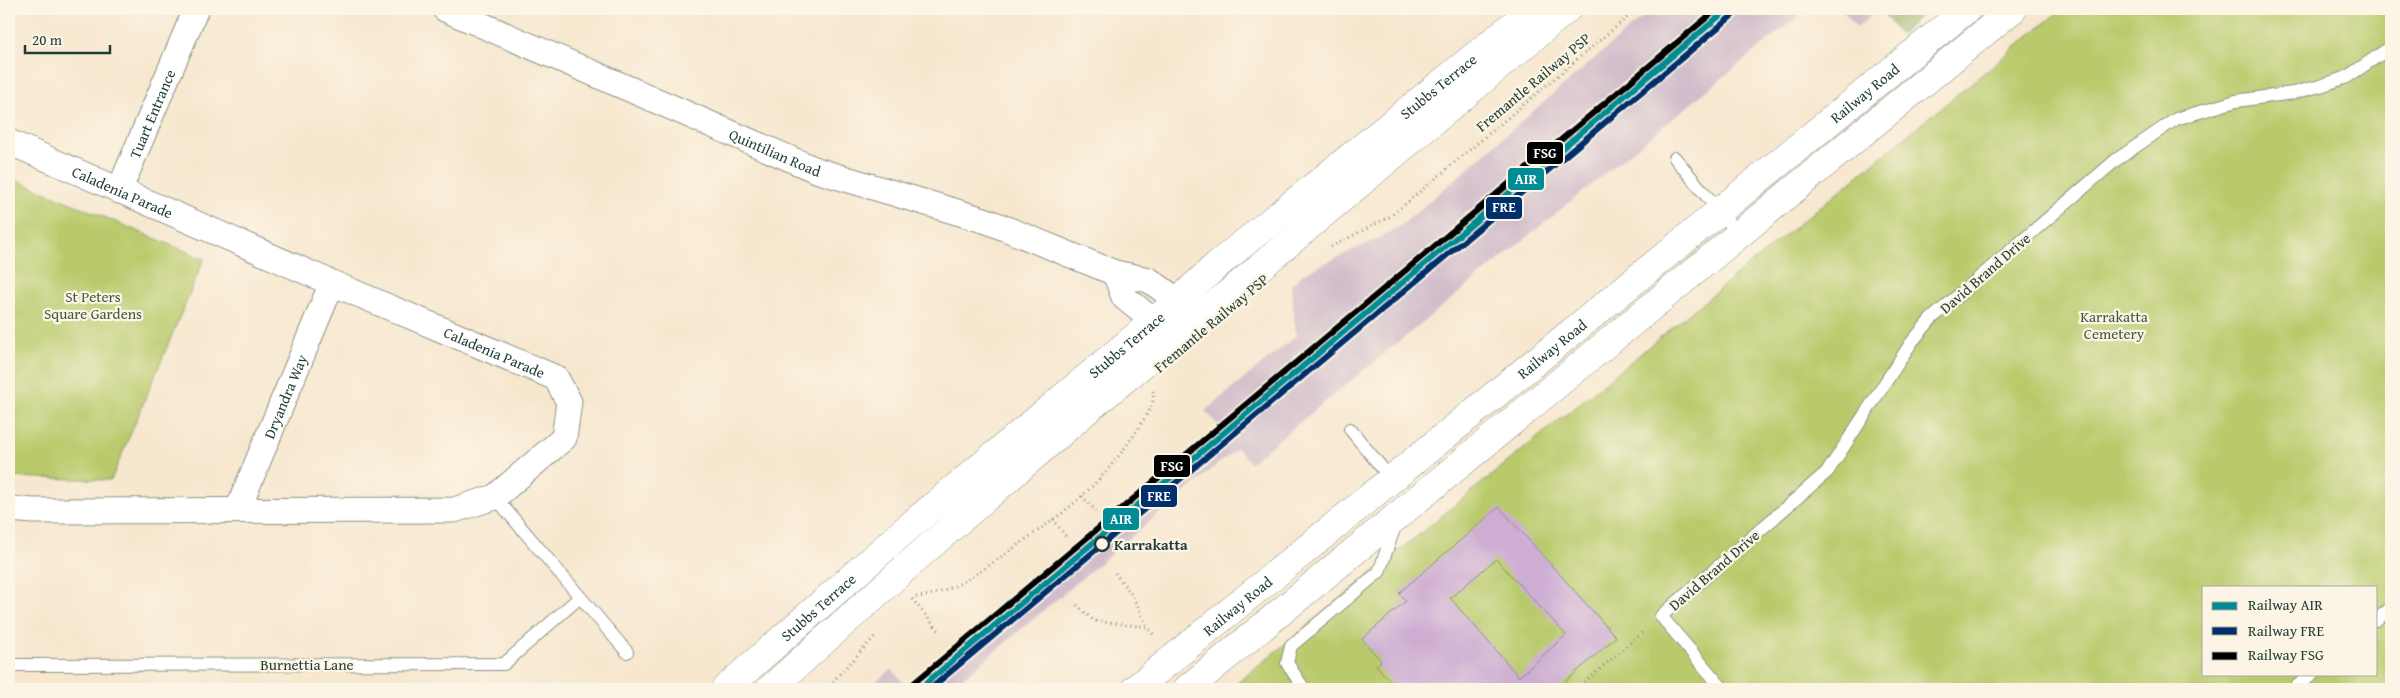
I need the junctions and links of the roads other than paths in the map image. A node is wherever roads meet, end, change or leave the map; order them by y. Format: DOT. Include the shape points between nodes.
graph roads {
  1 [pos="196,9"];
  2 [pos="445,9"];
  3 [pos="1533,9"];
  4 [pos="1567,9"];
  5 [pos="1967,9"];
  6 [pos="2012,9"];
  7 [pos="2391,48"];
  8 [pos="9,142"];
  9 [pos="1675,158"];
  10 [pos="119,191"];
  11 [pos="1720,211"];
  12 [pos="1738,235"];
  13 [pos="1115,273"];
  14 [pos="332,283"];
  15 [pos="1178,301"];
  16 [pos="1152,322"];
  17 [pos="1184,331"];
  18 [pos="1350,429"];
  19 [pos="1391,479"];
  20 [pos="495,497"];
  21 [pos="9,509"];
  22 [pos="238,509"];
  23 [pos="1400,514"];
  24 [pos="580,597"];
  25 [pos="2391,608"];
  26 [pos="2378,618"];
  27 [pos="627,652"];
  28 [pos="9,665"];
  29 [pos="2310,676"];
  30 [pos="725,689"];
  31 [pos="770,689"];
  32 [pos="1135,689"];
  33 [pos="1187,689"];
  34 [pos="1304,689"];
  35 [pos="1723,689"];
  36 [pos="2293,689"];
  1 -- 10 [label="street, Tuart Entrance"];
  2 -- 13 [label="street, Quintilian Road" via="816,170 987,221"];
  3 -- 15 [label="main road, Stubbs Terrace" via="1217,265"];
  4 -- 17 [label="main road, Stubbs Terrace"];
  5 -- 11 [label="main road, Railway Road"];
  6 -- 12 [label="main road, Railway Road"];
  7 -- 35 [label="lane, David Brand Drive" via="2347,77 2320,86 2236,101 2176,119 2116,160 1931,319 1910,343 1828,471 1661,616"];
  8 -- 10 [label="street, Caladenia Parade"];
  9 -- 11 [label="lane"];
  10 -- 14 [label="street, Caladenia Parade"];
  11 -- 12 [label="lane"];
  11 -- 19 [label="main road, Railway Road"];
  12 -- 23 [label="main road, Railway Road"];
  13 -- 15 [label="street, Quintilian Road" via="1149,280"];
  13 -- 16 [label="street" via="1124,297"];
  14 -- 20 [label="street, Caladenia Parade" via="556,378 569,402 564,438"];
  14 -- 22 [label="street, Dryandra Way"];
  15 -- 16 [label="main road, Stubbs Terrace"];
  15 -- 17 [label="street, Quintilian Road"];
  16 -- 17 [label="street"];
  16 -- 30 [label="main road, Stubbs Terrace" via="905,530"];
  17 -- 31 [label="main road, Stubbs Terrace" via="923,552"];
  18 -- 19 [label="lane"];
  19 -- 32 [label="main road, Railway Road"];
  20 -- 22 [label="street, Caladenia Parade" via="454,510"];
  20 -- 24 [label="lane"];
  21 -- 22 [label="street, Caladenia Parade"];
  23 -- 33 [label="main road, Railway Road"];
  23 -- 34 [label="lane" via="1379,572 1291,646 1287,662"];
  24 -- 27 [label="lane"];
  24 -- 28 [label="lane, Burnettia Lane" via="504,664"];
  25 -- 26 [label="lane"];
  29 -- 36 [label="lane"];
}
